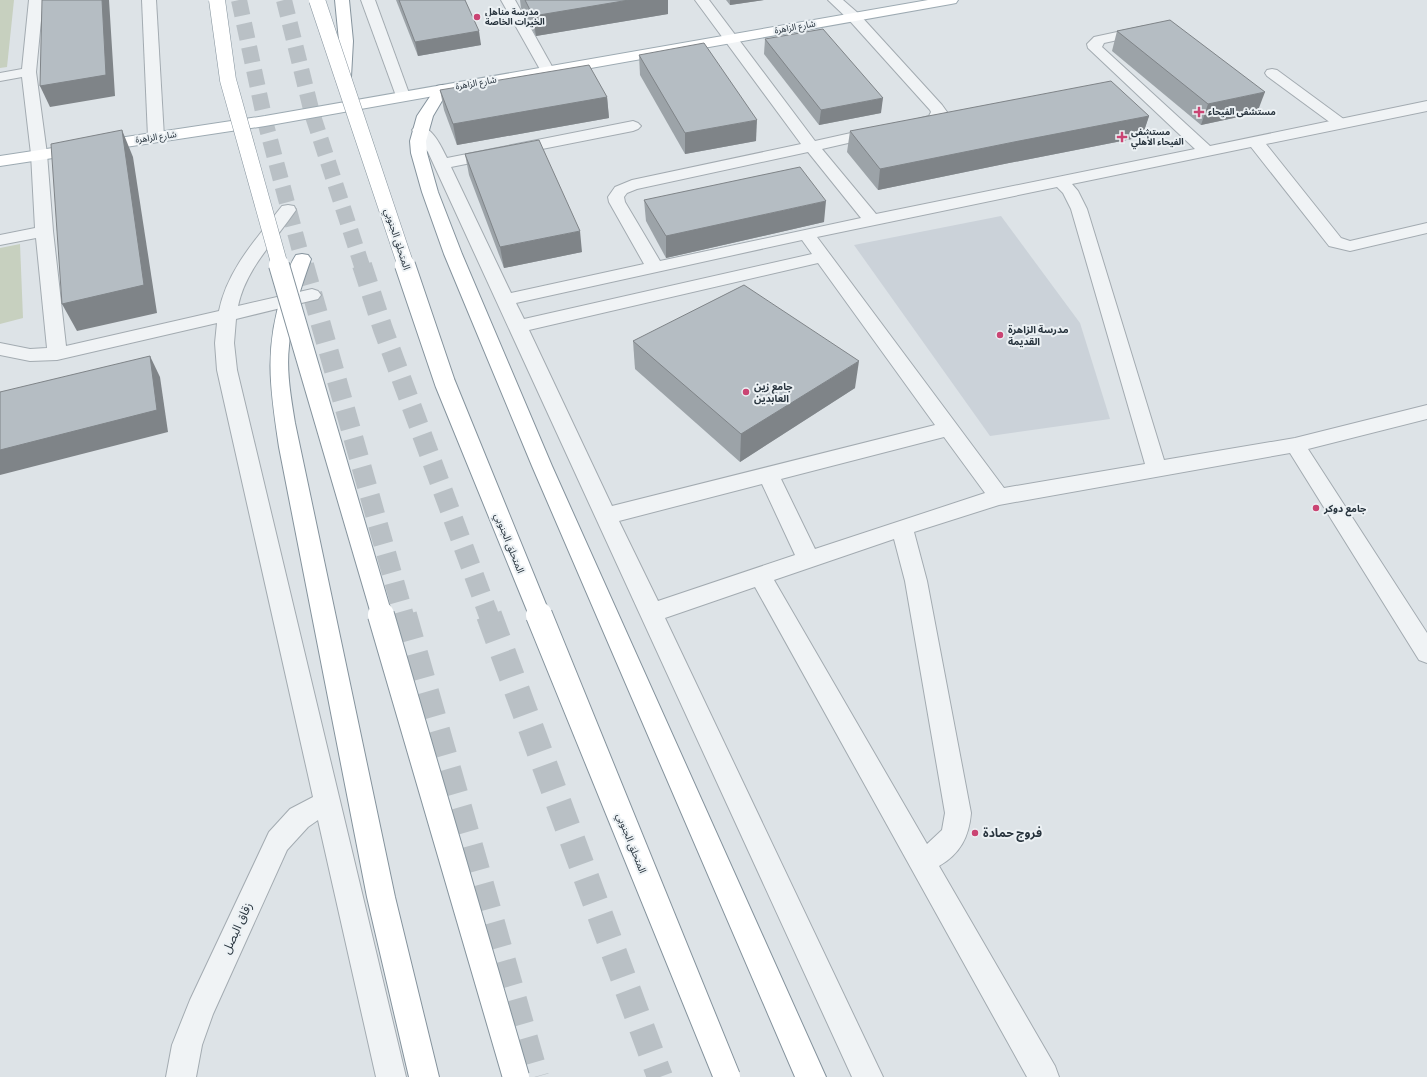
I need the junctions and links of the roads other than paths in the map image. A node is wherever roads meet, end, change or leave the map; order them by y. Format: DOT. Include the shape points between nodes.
graph roads {
  1 [pos="36,0"];
  2 [pos="149,0"];
  3 [pos="217,0"];
  4 [pos="317,0"];
  5 [pos="342,0"];
  6 [pos="368,0"];
  7 [pos="508,0"];
  8 [pos="702,0"];
  9 [pos="835,0"];
  10 [pos="951,0"];
  11 [pos="854,17"];
  12 [pos="1158,28"];
  13 [pos="730,38"];
  14 [pos="547,70"];
  15 [pos="29,72"];
  16 [pos="1272,73"];
  17 [pos="0,77"];
  18 [pos="344,77"];
  19 [pos="442,89"];
  20 [pos="403,96"];
  21 [pos="1427,106"];
  22 [pos="1340,123"];
  23 [pos="633,126"];
  24 [pos="420,130"];
  25 [pos="156,137"];
  26 [pos="1255,141"];
  27 [pos="811,146"];
  28 [pos="1206,151"];
  29 [pos="38,154"];
  30 [pos="0,161"];
  31 [pos="441,164"];
  32 [pos="1060,181"];
  33 [pos="288,210"];
  34 [pos="872,220"];
  35 [pos="1427,228"];
  36 [pos="44,231"];
  37 [pos="806,234"];
  38 [pos="0,240"];
  39 [pos="822,257"];
  40 [pos="302,259"];
  41 [pos="655,267"];
  42 [pos="312,295"];
  43 [pos="288,300"];
  44 [pos="505,300"];
  45 [pos="226,315"];
  46 [pos="517,327"];
  47 [pos="0,348"];
  48 [pos="56,354"];
  49 [pos="1427,412"];
  50 [pos="948,429"];
  51 [pos="1295,445"];
  52 [pos="1157,470"];
  53 [pos="768,475"];
  54 [pos="999,497"];
  55 [pos="606,516"];
  56 [pos="902,529"];
  57 [pos="808,560"];
  58 [pos="760,576"];
  59 [pos="651,613"];
  60 [pos="1427,653"];
  61 [pos="327,803"];
  62 [pos="922,861"];
  63 [pos="181,1077"];
  64 [pos="391,1077"];
  65 [pos="424,1077"];
  66 [pos="516,1077"];
  67 [pos="727,1077"];
  68 [pos="811,1077"];
  69 [pos="868,1077"];
  70 [pos="1044,1077"];
  1 -- 15 [label="street"];
  2 -- 25 [label="street"];
  3 -- 66 [label="main road, bridge" via="228,80 259,195"];
  4 -- 18 [label="main road, المتحلق الجنوبي, bridge"];
  5 -- 18 [label="main road" via="346,41"];
  6 -- 20 [label="street"];
  7 -- 14 [label="street"];
  8 -- 13 [label="street"];
  9 -- 11 [label="street"];
  10 -- 11 [label="main road, شارع الزاهرة"];
  11 -- 13 [label="main road, شارع الزاهرة"];
  11 -- 27 [label="street" via="937,108 938,116 927,121"];
  12 -- 28 [label="street" via="1099,40 1094,44 1095,48"];
  13 -- 14 [label="main road, شارع الزاهرة"];
  13 -- 27 [label="street"];
  14 -- 19 [label="main road, شارع الزاهرة"];
  15 -- 17 [label="street"];
  15 -- 29 [label="street"];
  16 -- 22 [label="street"];
  18 -- 67 [label="main road, المتحلق الجنوبي, bridge" via="445,382"];
  19 -- 20 [label="main road, شارع الزاهرة"];
  19 -- 24 [label="main road" via="425,116"];
  20 -- 25 [label="main road, شارع الزاهرة" via="273,120"];
  21 -- 22 [label="street"];
  22 -- 26 [label="street"];
  23 -- 31 [label="street"];
  24 -- 31 [label="street" via="431,143"];
  24 -- 68 [label="main road" via="419,153 452,254 542,466"];
  25 -- 29 [label="main road, شارع الزاهرة"];
  26 -- 28 [label="street"];
  26 -- 35 [label="street" via="1336,242 1350,246"];
  27 -- 34 [label="street"];
  27 -- 41 [label="street" via="632,185 621,190 616,197 617,202"];
  28 -- 32 [label="street"];
  29 -- 30 [label="main road, شارع الزاهرة"];
  29 -- 36 [label="street"];
  31 -- 44 [label="street"];
  32 -- 34 [label="street"];
  32 -- 52 [label="street" via="1070,191 1079,209"];
  33 -- 45 [label="street" via="251,257 228,302"];
  34 -- 37 [label="street"];
  36 -- 38 [label="street"];
  36 -- 48 [label="street"];
  37 -- 39 [label="street"];
  37 -- 41 [label="street"];
  39 -- 46 [label="street"];
  39 -- 50 [label="street"];
  40 -- 43 [label="main road"];
  41 -- 44 [label="street"];
  42 -- 43 [label="street"];
  43 -- 45 [label="street"];
  43 -- 65 [label="main road" via="279,347 280,392 289,447 381,897"];
  44 -- 46 [label="street"];
  45 -- 48 [label="street"];
  45 -- 61 [label="street" via="224,344 227,370"];
  46 -- 55 [label="street"];
  47 -- 48 [label="street" via="30,355"];
  49 -- 51 [label="street"];
  50 -- 53 [label="street"];
  50 -- 54 [label="street"];
  51 -- 52 [label="street"];
  51 -- 60 [label="street"];
  52 -- 54 [label="street"];
  53 -- 55 [label="street"];
  53 -- 57 [label="street"];
  54 -- 56 [label="street"];
  55 -- 59 [label="street"];
  56 -- 57 [label="street"];
  56 -- 62 [label="street" via="916,581 958,813 957,824 949,844"];
  57 -- 58 [label="street"];
  58 -- 59 [label="street"];
  58 -- 62 [label="street"];
  59 -- 69 [label="street"];
  61 -- 63 [label="street, زقاق البصل" via="299,818 278,841 200,1010 187,1045"];
  61 -- 64 [label="street"];
  62 -- 70 [label="street"];
}
